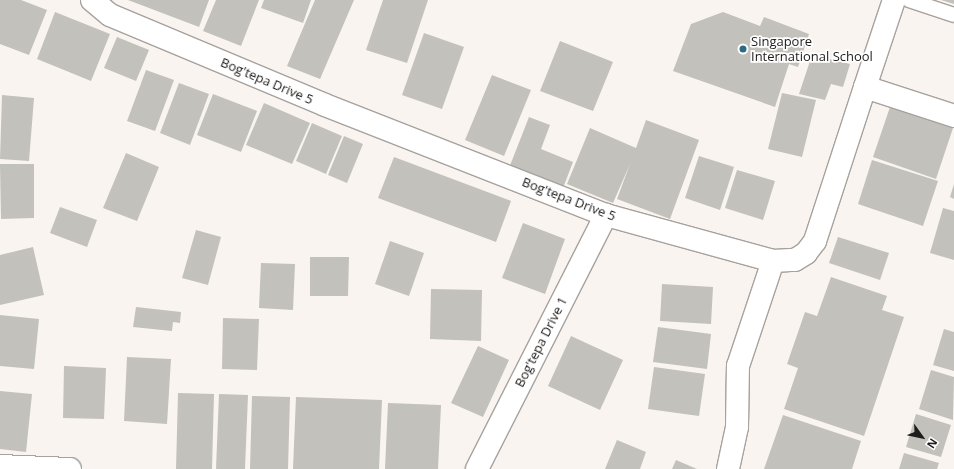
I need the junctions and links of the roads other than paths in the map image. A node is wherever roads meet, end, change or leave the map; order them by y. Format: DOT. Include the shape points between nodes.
graph roads {
  1 [pos="92,0"];
  2 [pos="894,0"];
  3 [pos="909,0"];
  4 [pos="954,15"];
  5 [pos="865,87"];
  6 [pos="954,116"];
  7 [pos="606,215"];
  8 [pos="773,261"];
  9 [pos="0,466"];
  10 [pos="70,469"];
  11 [pos="477,469"];
  12 [pos="728,469"];
  1 -- 7 [label="street, Bog'tepa Drive 5" via="116,18 325,105"];
  2 -- 5 [label="street, Bog'tepa Drive 5"];
  3 -- 4 [label="lane"];
  5 -- 6 [label="street"];
  5 -- 8 [label="street, Bog'tepa Drive 5" via="815,241 806,254 795,260"];
  7 -- 8 [label="street, Bog'tepa Drive 5"];
  7 -- 11 [label="street, Bog'tepa Drive 1"];
  8 -- 12 [label="street" via="738,366 738,427"];
  9 -- 10 [label="street"];
}
